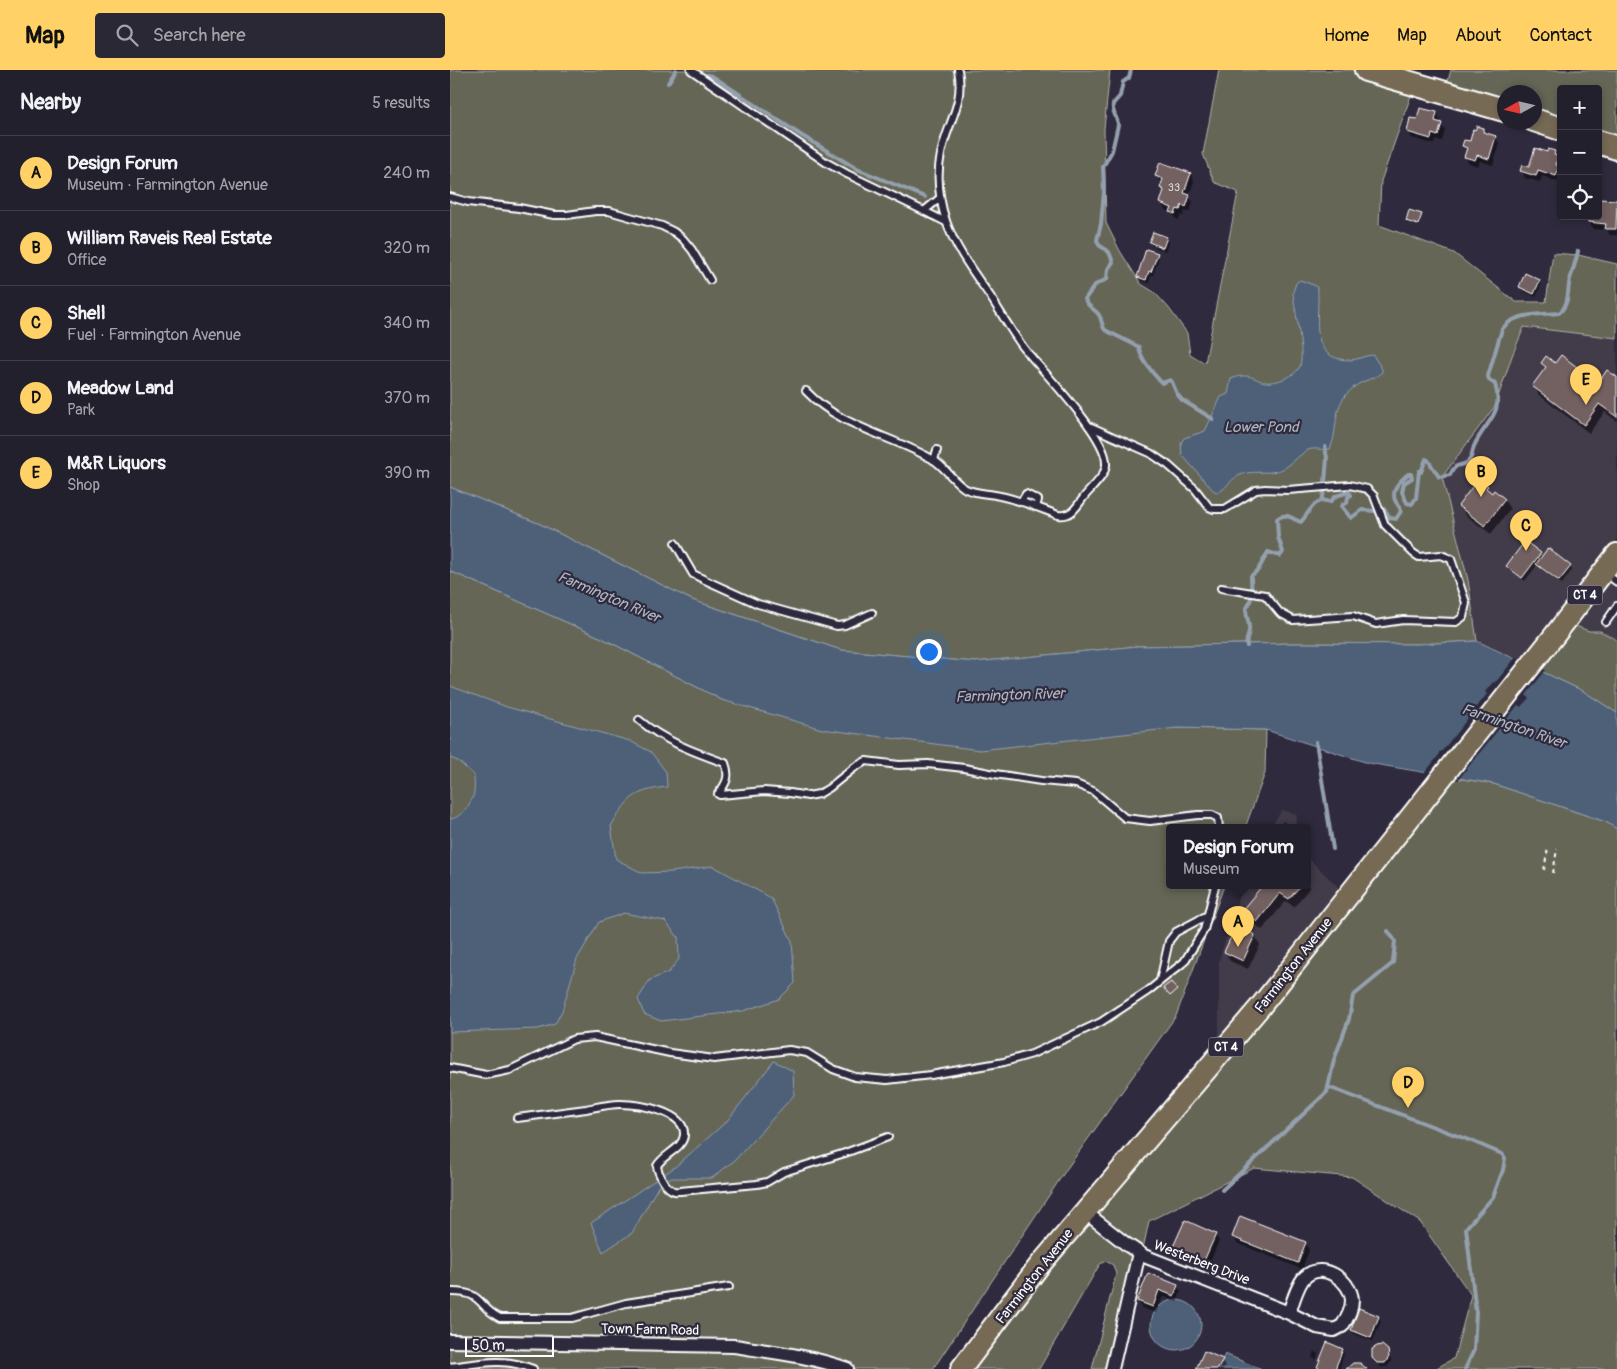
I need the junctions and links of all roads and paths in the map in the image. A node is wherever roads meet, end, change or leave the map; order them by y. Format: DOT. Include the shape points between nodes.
graph roads {
  1 [pos="702,70"];
  2 [pos="958,70"];
  3 [pos="1366,70"];
  4 [pos="692,71"];
  5 [pos="1497,108"];
  6 [pos="1542,123"];
  7 [pos="1557,128"];
  8 [pos="1602,143"];
  9 [pos="1617,148"];
  10 [pos="450,197"];
  11 [pos="940,198"];
  12 [pos="924,210"];
  13 [pos="946,222"];
  14 [pos="710,280"];
  15 [pos="806,391"];
  16 [pos="1089,426"];
  17 [pos="937,450"];
  18 [pos="934,460"];
  19 [pos="976,492"];
  20 [pos="962,494"];
  21 [pos="1032,497"];
  22 [pos="1021,502"];
  23 [pos="1029,505"];
  24 [pos="1036,508"];
  25 [pos="675,543"];
  26 [pos="1617,554"];
  27 [pos="1610,577"];
  28 [pos="1221,588"];
  29 [pos="1617,606"];
  30 [pos="872,613"];
  31 [pos="1606,622"];
  32 [pos="639,720"];
  33 [pos="1219,824"];
  34 [pos="1548,848"];
  35 [pos="1557,849"];
  36 [pos="1544,870"];
  37 [pos="1553,873"];
  38 [pos="1214,889"];
  39 [pos="1208,915"];
  40 [pos="1160,981"];
  41 [pos="450,1068"];
  42 [pos="517,1118"];
  43 [pos="888,1137"];
  44 [pos="1085,1212"];
  45 [pos="1139,1253"];
  46 [pos="729,1287"];
  47 [pos="450,1292"];
  48 [pos="1289,1313"];
  49 [pos="450,1341"];
  50 [pos="498,1361"];
  51 [pos="450,1367"];
  52 [pos="460,1367"];
  53 [pos="502,1369"];
  54 [pos="533,1369"];
  55 [pos="847,1369"];
  56 [pos="961,1369"];
  57 [pos="1112,1369"];
  1 -- 4 [label="lane"];
  2 -- 11 [label="lane" via="960,94 941,154"];
  3 -- 5 [label="highway"];
  4 -- 12 [label="lane" via="827,163"];
  6 -- 7 [label="highway"];
  8 -- 9 [label="highway"];
  10 -- 14 [label="lane" via="554,215 609,211 662,226 683,239"];
  11 -- 12 [label="lane"];
  11 -- 13 [label="lane"];
  12 -- 13 [label="lane"];
  13 -- 16 [label="lane" via="964,256 1023,346"];
  15 -- 18 [label="lane" via="836,416"];
  16 -- 24 [label="lane" via="1104,453 1106,464 1102,474 1073,511 1065,516"];
  16 -- 28 [label="lane" via="1150,453 1168,465 1214,509 1225,509 1265,488 1288,490 1350,485 1367,489 1374,496 1385,525 1413,553 1419,557 1441,555 1451,559 1466,604 1463,617 1456,622 1403,620 1376,624 1353,616 1293,620 1280,613 1265,595"];
  17 -- 18 [label="lane"];
  18 -- 19 [label="lane" via="965,489"];
  19 -- 20 [label="lane"];
  19 -- 22 [label="lane"];
  21 -- 22 [label="lane" via="1026,494"];
  21 -- 23 [label="lane"];
  21 -- 24 [label="lane" via="1038,500"];
  22 -- 23 [label="lane"];
  23 -- 24 [label="lane"];
  25 -- 30 [label="lane" via="693,574 758,604 837,626"];
  26 -- 27 [label="main road, Farmington Avenue / CT 4"];
  27 -- 44 [label="main road, Farmington Avenue / CT 4" via="1554,636 1260,1008"];
  29 -- 31 [label="lane"];
  32 -- 33 [label="lane" via="668,740 725,763 729,774 720,795 764,791 808,796 829,788 866,761 928,764 1076,784 1093,792 1125,818 1150,821 1212,815 1218,818"];
  34 -- 36 [label="path"];
  35 -- 37 [label="path"];
  38 -- 39 [label="lane"];
  39 -- 40 [label="lane" via="1204,930 1184,962"];
  39 -- 40 [label="lane" via="1176,932 1169,941"];
  40 -- 41 [label="lane" via="1101,1022 1032,1054 931,1075 887,1080 855,1077 806,1053 789,1050 714,1059 595,1037 574,1039 510,1070 486,1075"];
  42 -- 43 [label="lane" via="620,1104 661,1110 676,1118 685,1134 682,1142 656,1166 666,1184 672,1190 680,1191 767,1182 784,1172"];
  44 -- 45 [label="street, Westerberg Drive"];
  44 -- 56 [label="main road, Farmington Avenue / CT 4" via="1039,1266"];
  45 -- 48 [label="street, Westerberg Drive"];
  45 -- 57 [label="street"];
  46 -- 47 [label="lane" via="626,1303 572,1318 500,1318 478,1298"];
  48 -- 48 [label="street, Westerberg Drive" via="1317,1327 1334,1330 1345,1322 1352,1298 1338,1277 1314,1272 1302,1280"];
  49 -- 55 [label="street, Town Farm Road" via="734,1346"];
  50 -- 52 [label="lane"];
  50 -- 53 [label="lane"];
  50 -- 54 [label="lane" via="518,1363"];
  51 -- 52 [label="lane"];
}
